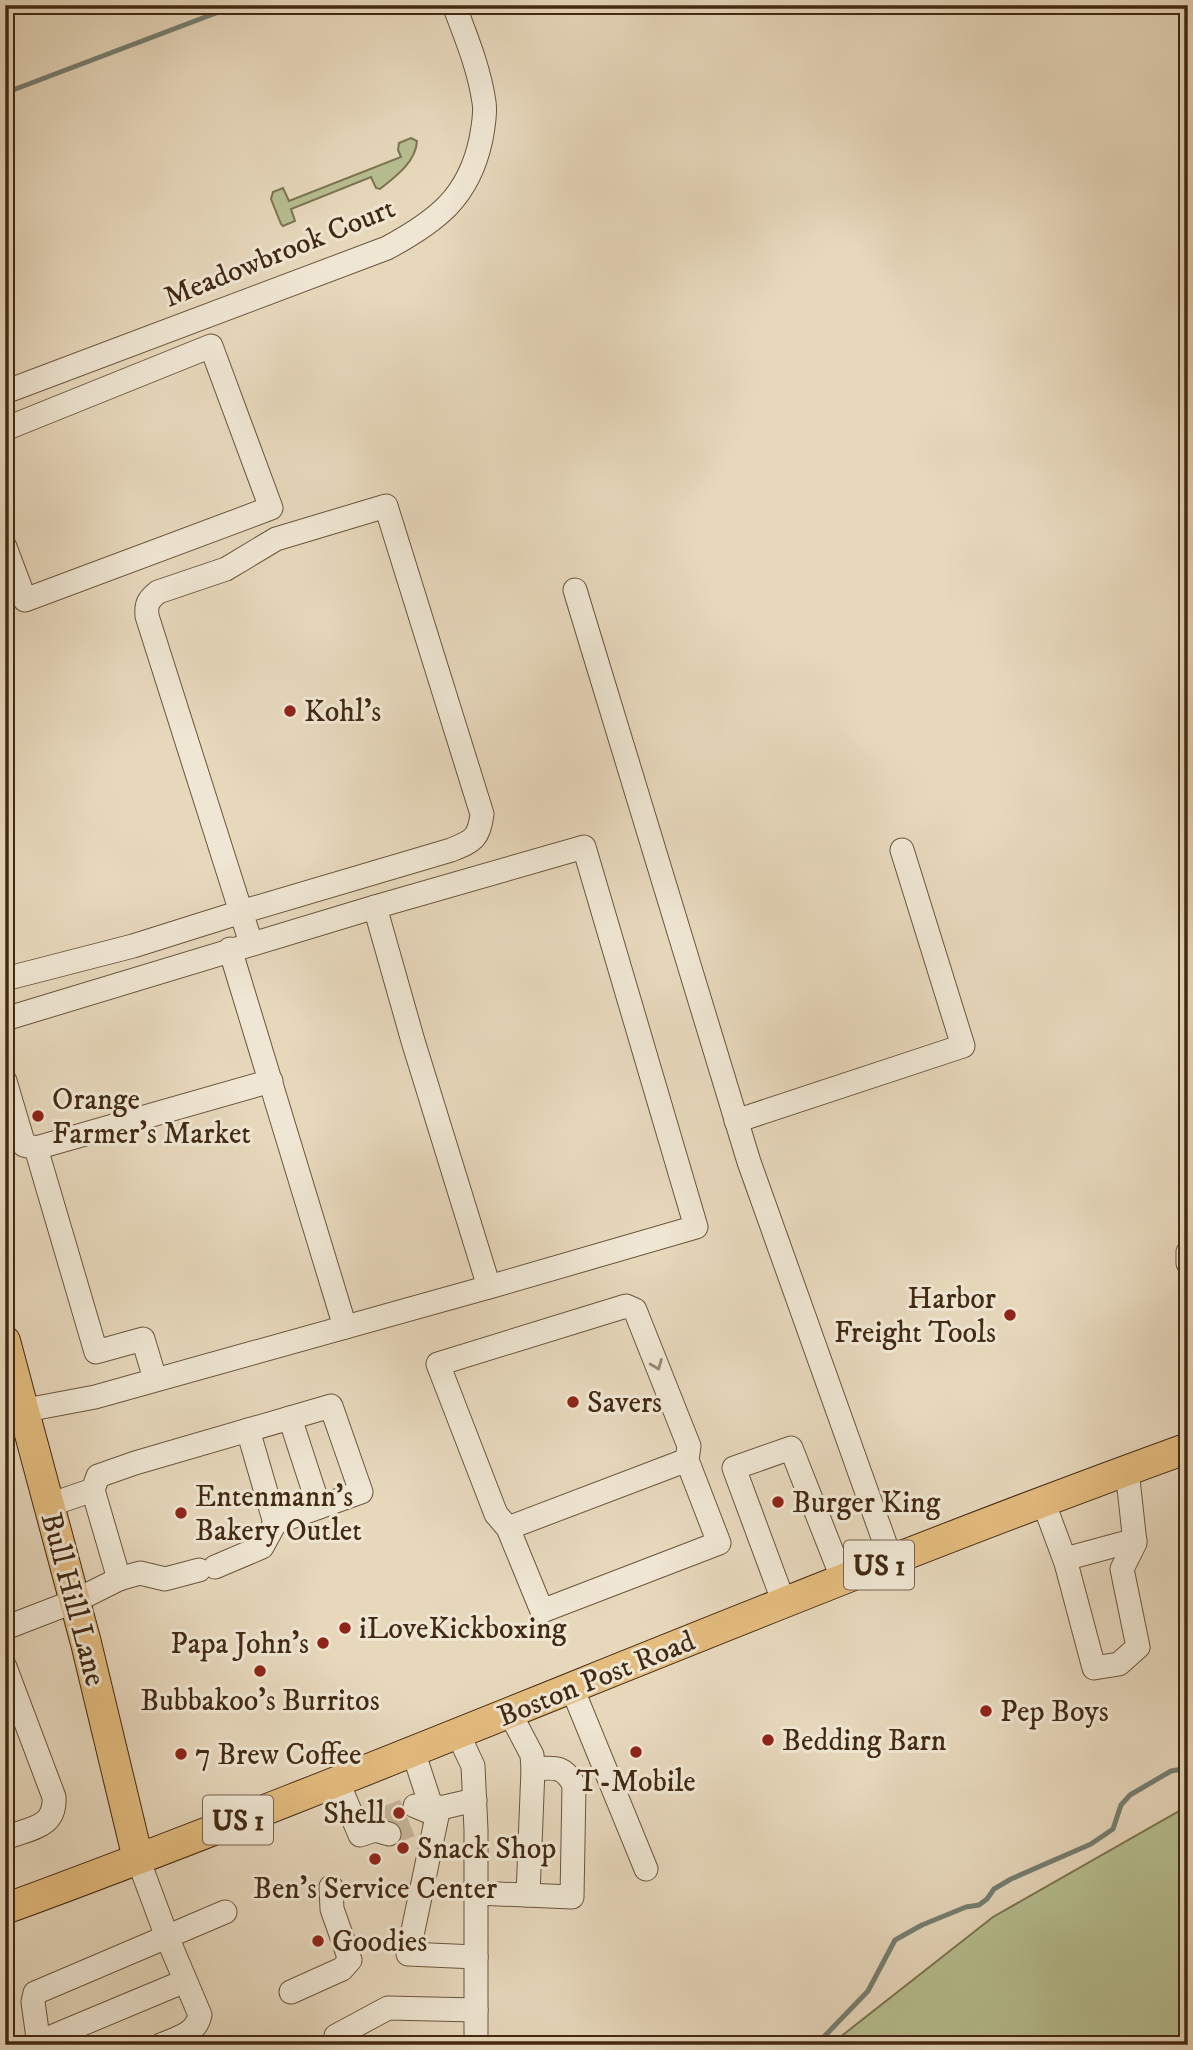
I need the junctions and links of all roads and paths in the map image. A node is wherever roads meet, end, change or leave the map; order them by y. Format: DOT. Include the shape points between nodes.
graph roads {
  1 [pos="454,5"];
  2 [pos="5,392"];
  3 [pos="5,429"];
  4 [pos="5,547"];
  5 [pos="575,590"];
  6 [pos="902,850"];
  7 [pos="375,907"];
  8 [pos="241,912"];
  9 [pos="241,946"];
  10 [pos="5,979"];
  11 [pos="5,1019"];
  12 [pos="5,1082"];
  13 [pos="271,1082"];
  14 [pos="736,1121"];
  15 [pos="36,1148"];
  16 [pos="1188,1252"];
  17 [pos="1188,1263"];
  18 [pos="489,1287"];
  19 [pos="345,1327"];
  20 [pos="5,1341"];
  21 [pos="155,1379"];
  22 [pos="14,1412"];
  23 [pos="290,1418"];
  24 [pos="248,1430"];
  25 [pos="1188,1448"];
  26 [pos="687,1460"];
  27 [pos="1127,1470"];
  28 [pos="93,1490"];
  29 [pos="1043,1501"];
  30 [pos="49,1504"];
  31 [pos="319,1507"];
  32 [pos="275,1523"];
  33 [pos="508,1528"];
  34 [pos="1135,1540"];
  35 [pos="1065,1559"];
  36 [pos="891,1560"];
  37 [pos="119,1579"];
  38 [pos="843,1580"];
  39 [pos="75,1601"];
  40 [pos="784,1603"];
  41 [pos="5,1628"];
  42 [pos="5,1667"];
  43 [pos="572,1688"];
  44 [pos="510,1713"];
  45 [pos="458,1734"];
  46 [pos="413,1751"];
  47 [pos="533,1769"];
  48 [pos="337,1780"];
  49 [pos="475,1800"];
  50 [pos="427,1811"];
  51 [pos="382,1828"];
  52 [pos="5,1838"];
  53 [pos="138,1859"];
  54 [pos="646,1869"];
  55 [pos="331,1887"];
  56 [pos="476,1893"];
  57 [pos="528,1895"];
  58 [pos="5,1909"];
  59 [pos="225,1912"];
  60 [pos="167,1937"];
  61 [pos="475,1957"];
  62 [pos="186,1981"];
  63 [pos="290,1992"];
  64 [pos="476,2010"];
  65 [pos="39,2043"];
  66 [pos="161,2045"];
  67 [pos="336,2045"];
  68 [pos="476,2045"];
  1 -- 2 [label="street, Meadowbrook Court" via="476,65 485,114 470,173 444,211 427,226 387,248"];
  3 -- 4 [label="street" via="211,346 271,508 25,600"];
  5 -- 14 [label="street"];
  6 -- 14 [label="street" via="963,1046"];
  7 -- 9 [label="street"];
  7 -- 18 [label="street"];
  7 -- 18 [label="street" via="584,847 696,1227"];
  8 -- 8 [label="street" via="451,850 471,842 480,831 482,814 386,506 276,539 226,569 158,592 146,605"];
  8 -- 9 [label="street"];
  8 -- 10 [label="street"];
  9 -- 11 [label="street"];
  9 -- 13 [label="street"];
  12 -- 15 [label="street" via="23,1145"];
  13 -- 15 [label="street"];
  13 -- 19 [label="street"];
  14 -- 36 [label="street"];
  15 -- 21 [label="street" via="96,1352 143,1339"];
  16 -- 17 [label="street"];
  18 -- 19 [label="street"];
  19 -- 21 [label="street"];
  20 -- 22 [label="main road, Bull Hill Lane"];
  21 -- 22 [label="street" via="95,1397"];
  22 -- 30 [label="main road, Bull Hill Lane"];
  23 -- 24 [label="street"];
  23 -- 31 [label="street"];
  23 -- 31 [label="street" via="331,1406 361,1492"];
  24 -- 28 [label="street" via="98,1476"];
  24 -- 32 [label="street"];
  25 -- 27 [label="main road, Boston Post Road / US 1"];
  26 -- 33 [label="street"];
  26 -- 33 [label="street" via="719,1543 542,1611"];
  33 -- 26 [label="street, one-way" via="496,1514 438,1364 626,1306 635,1310 689,1446"];
  27 -- 29 [label="main road, Boston Post Road / US 1"];
  27 -- 34 [label="street"];
  28 -- 30 [label="street"];
  28 -- 37 [label="street"];
  29 -- 35 [label="street"];
  29 -- 36 [label="main road, Boston Post Road / US 1"];
  30 -- 39 [label="main road, Bull Hill Lane"];
  31 -- 32 [label="street"];
  32 -- 37 [label="street" via="262,1547 207,1569 165,1579 140,1573"];
  34 -- 35 [label="street"];
  34 -- 35 [label="street" via="1122,1569 1138,1647 1119,1664 1094,1668"];
  36 -- 38 [label="main road, Boston Post Road / US 1"];
  37 -- 39 [label="street"];
  38 -- 40 [label="main road, Boston Post Road / US 1"];
  38 -- 40 [label="street" via="791,1448 734,1468"];
  39 -- 41 [label="street"];
  39 -- 53 [label="main road, Bull Hill Lane"];
  40 -- 43 [label="main road, Boston Post Road / US 1"];
  42 -- 52 [label="street" via="55,1810 49,1821"];
  43 -- 44 [label="main road, Boston Post Road / US 1"];
  43 -- 54 [label="street"];
  44 -- 45 [label="main road, Boston Post Road / US 1"];
  44 -- 47 [label="street"];
  45 -- 46 [label="main road, Boston Post Road / US 1"];
  45 -- 49 [label="street" via="472,1766"];
  46 -- 48 [label="main road, Boston Post Road / US 1"];
  46 -- 50 [label="street"];
  47 -- 57 [label="street"];
  47 -- 57 [label="street" via="559,1768 574,1785 572,1897"];
  48 -- 51 [label="street" via="360,1835"];
  48 -- 53 [label="main road, Boston Post Road / US 1"];
  49 -- 50 [label="street"];
  49 -- 56 [label="street"];
  50 -- 61 [label="street" via="408,1954"];
  53 -- 58 [label="main road, Boston Post Road / US 1"];
  53 -- 60 [label="street"];
  55 -- 63 [label="street" via="332,1909 350,1959 342,1969"];
  56 -- 57 [label="street"];
  56 -- 61 [label="street"];
  59 -- 60 [label="street"];
  60 -- 62 [label="street"];
  60 -- 65 [label="street" via="35,1993"];
  61 -- 64 [label="street"];
  62 -- 65 [label="street"];
  62 -- 66 [label="street" via="200,2015 198,2025"];
  64 -- 67 [label="street" via="388,2008 336,2036"];
  64 -- 68 [label="street"];
}
